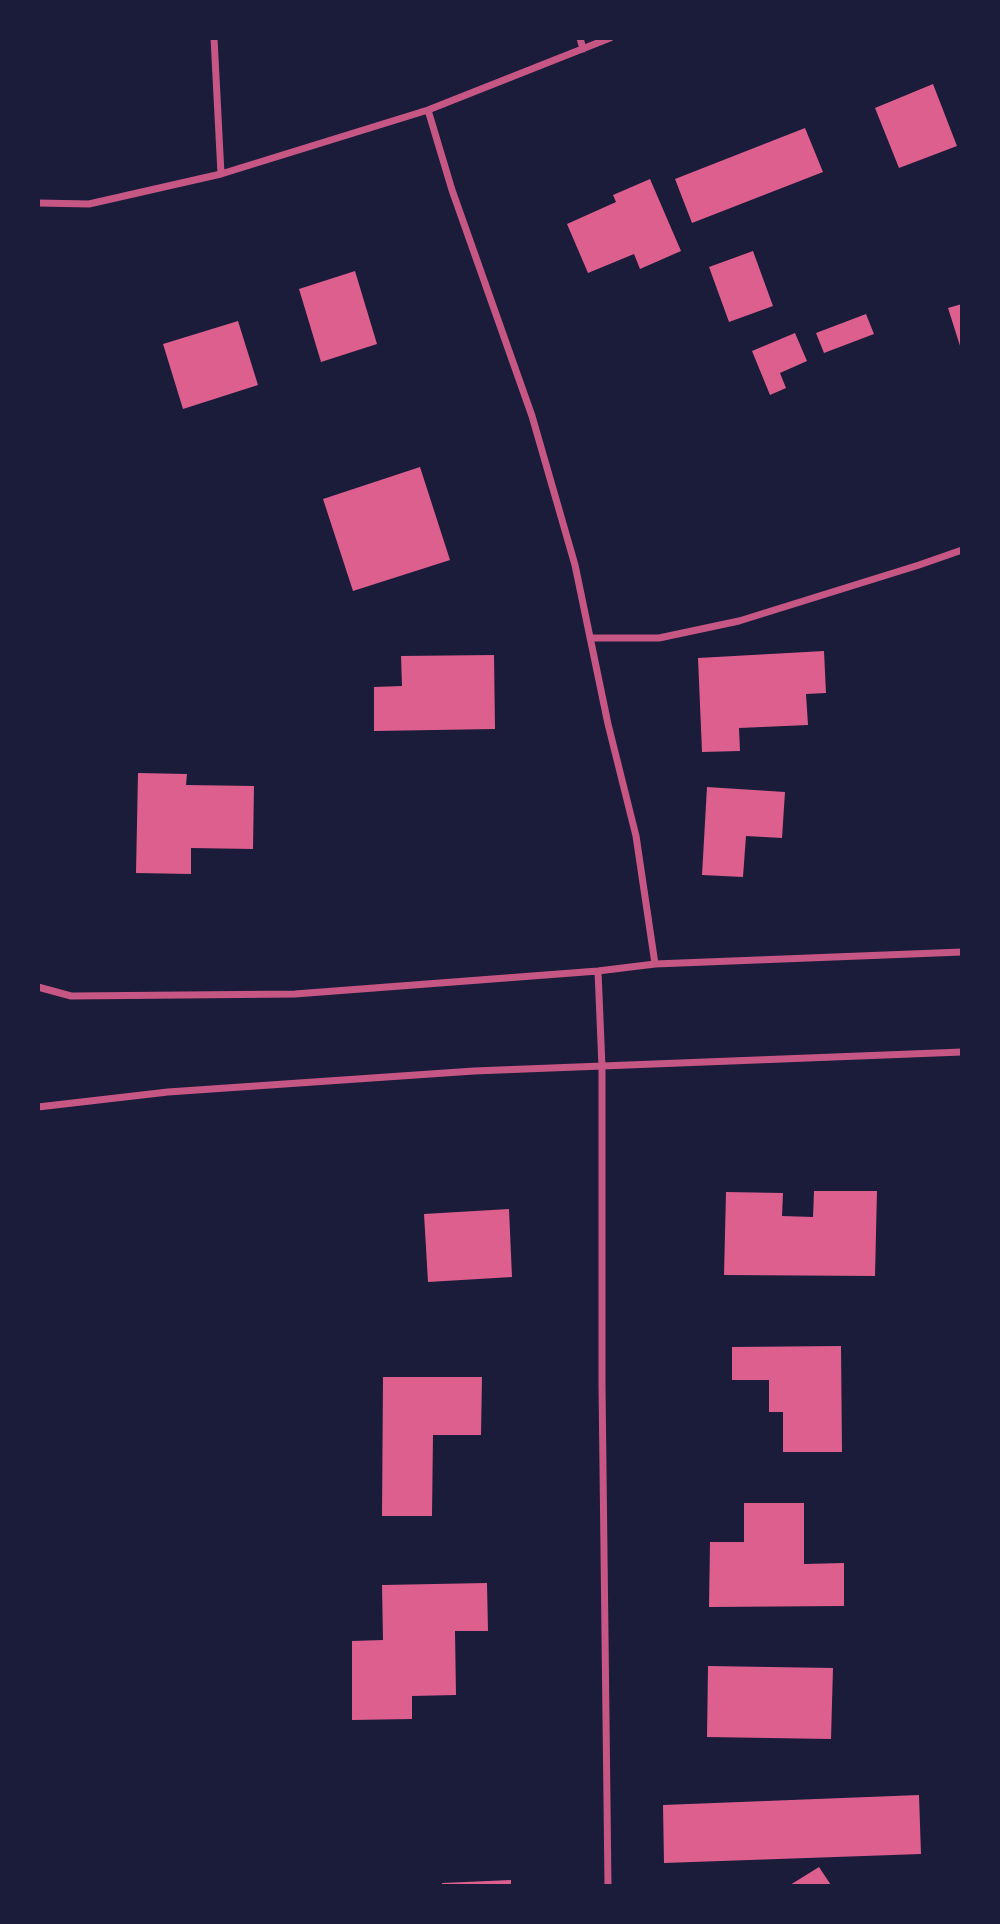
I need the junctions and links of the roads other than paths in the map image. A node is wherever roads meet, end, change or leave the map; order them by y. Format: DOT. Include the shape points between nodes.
graph roads {
  1 [pos="214,38"];
  2 [pos="580,38"];
  3 [pos="610,38"];
  4 [pos="583,49"];
  5 [pos="428,110"];
  6 [pos="221,174"];
  7 [pos="38,203"];
  8 [pos="961,550"];
  9 [pos="590,638"];
  10 [pos="961,952"];
  11 [pos="655,964"];
  12 [pos="598,971"];
  13 [pos="38,987"];
  14 [pos="961,1052"];
  15 [pos="601,1067"];
  16 [pos="38,1107"];
  17 [pos="608,1885"];
  1 -- 6 [label="street"];
  2 -- 4 [label="street"];
  3 -- 4 [label="street"];
  4 -- 5 [label="street"];
  5 -- 6 [label="street"];
  5 -- 9 [label="street" via="532,416 575,565"];
  6 -- 7 [label="street" via="89,204"];
  8 -- 9 [label="street" via="739,621 659,638"];
  9 -- 11 [label="street" via="636,836"];
  10 -- 11 [label="street"];
  11 -- 12 [label="street"];
  12 -- 13 [label="street" via="295,994 71,996"];
  12 -- 15 [label="street"];
  14 -- 15 [label="street"];
  15 -- 16 [label="street" via="474,1070 181,1091"];
  15 -- 17 [label="street"];
}
